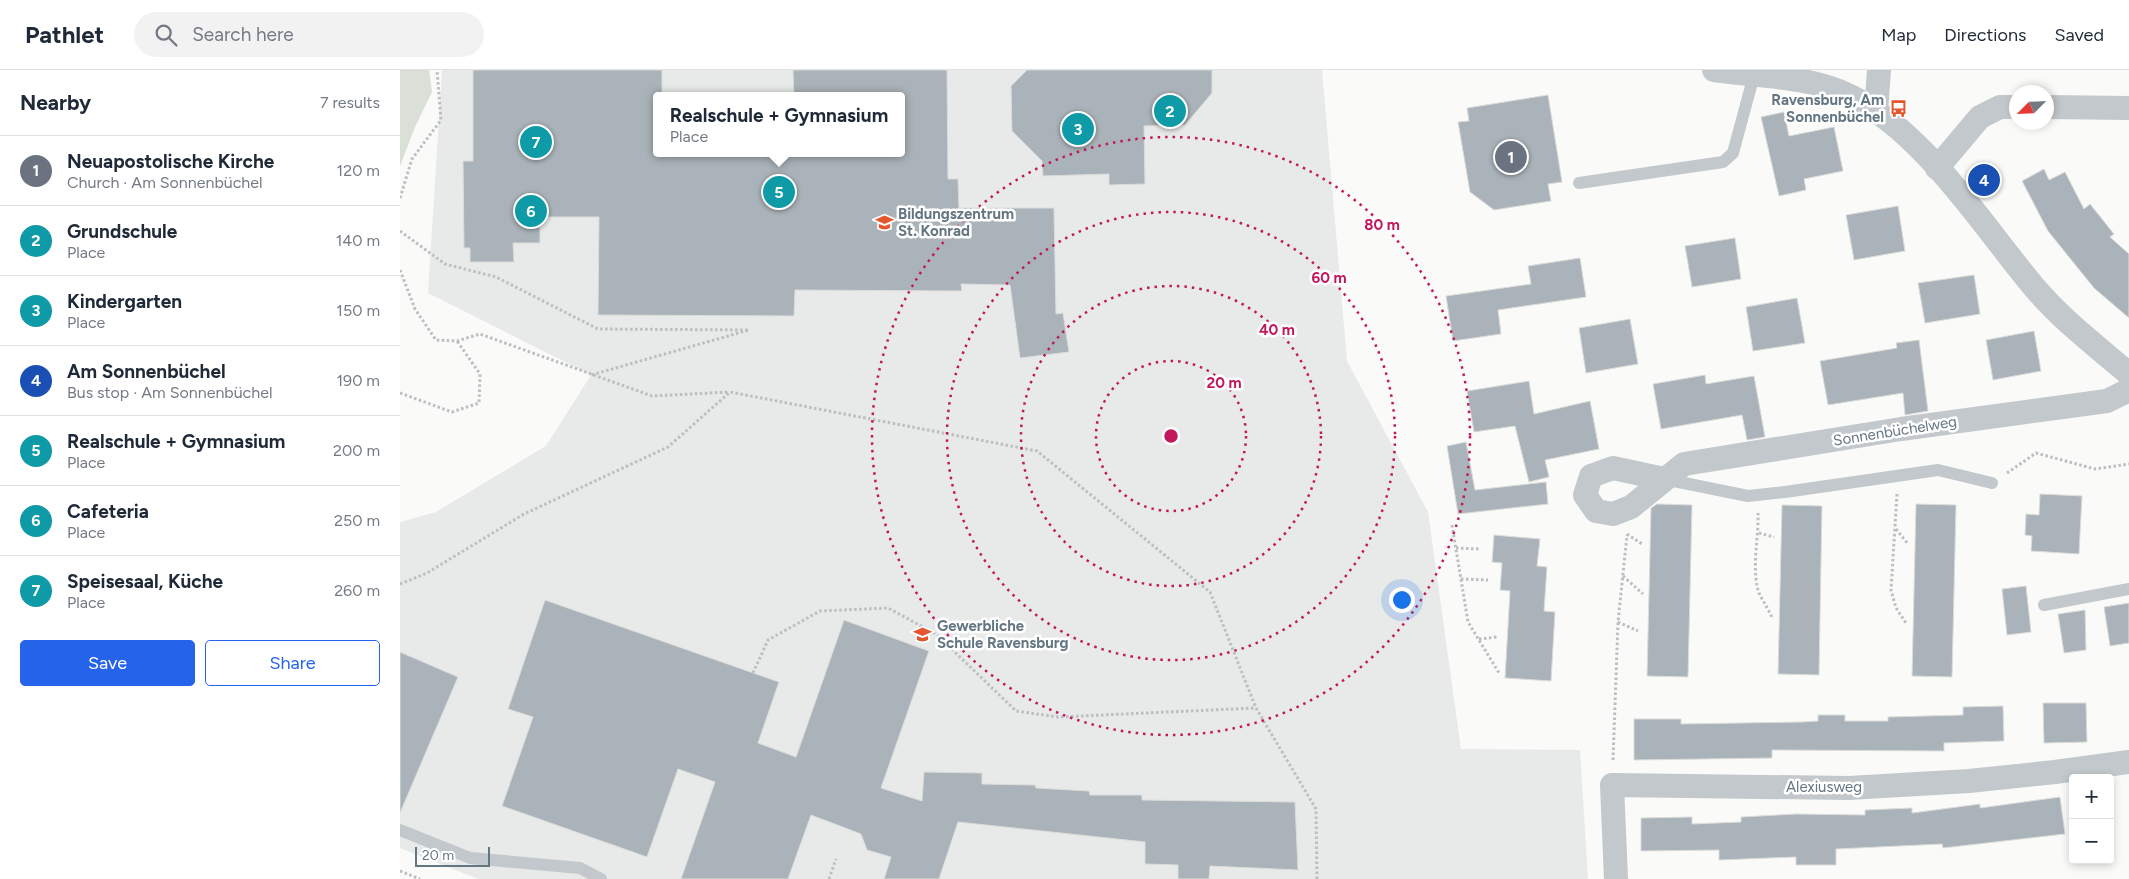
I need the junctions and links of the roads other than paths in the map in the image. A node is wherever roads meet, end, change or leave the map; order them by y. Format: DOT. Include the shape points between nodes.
graph roads {
  1 [pos="1714,70"];
  2 [pos="1879,70"];
  3 [pos="1754,75"];
  4 [pos="2009,107"];
  5 [pos="2054,107"];
  6 [pos="2129,108"];
  7 [pos="1876,112"];
  8 [pos="1937,168"];
  9 [pos="1579,182"];
  10 [pos="2129,374"];
  11 [pos="2129,390"];
  12 [pos="1664,479"];
  13 [pos="1992,483"];
  14 [pos="2129,589"];
  15 [pos="2044,605"];
  16 [pos="2129,762"];
  17 [pos="400,830"];
  18 [pos="601,879"];
  19 [pos="1616,879"];
  1 -- 3 [label="street"];
  2 -- 7 [label="street"];
  3 -- 7 [label="street" via="1814,83 1848,95"];
  3 -- 9 [label="lane" via="1733,154 1723,162"];
  4 -- 8 [label="street" via="2000,107 1980,117"];
  5 -- 6 [label="street"];
  7 -- 8 [label="street" via="1909,138"];
  8 -- 10 [label="street" via="2035,288 2073,328"];
  11 -- 12 [label="street, Sonnenbüchelweg" via="2107,402 1901,429 1684,464"];
  12 -- 12 [label="street, Sonnenbüchelweg" via="1613,468 1591,476 1585,495 1596,511 1614,514 1631,507"];
  12 -- 13 [label="lane, Sonnenbüchelweg" via="1748,496 1938,470"];
  14 -- 15 [label="lane"];
  16 -- 19 [label="street, Alexiusweg" via="1969,781 1849,788 1612,785"];
  17 -- 18 [label="lane" via="470,858 580,868"];
}
